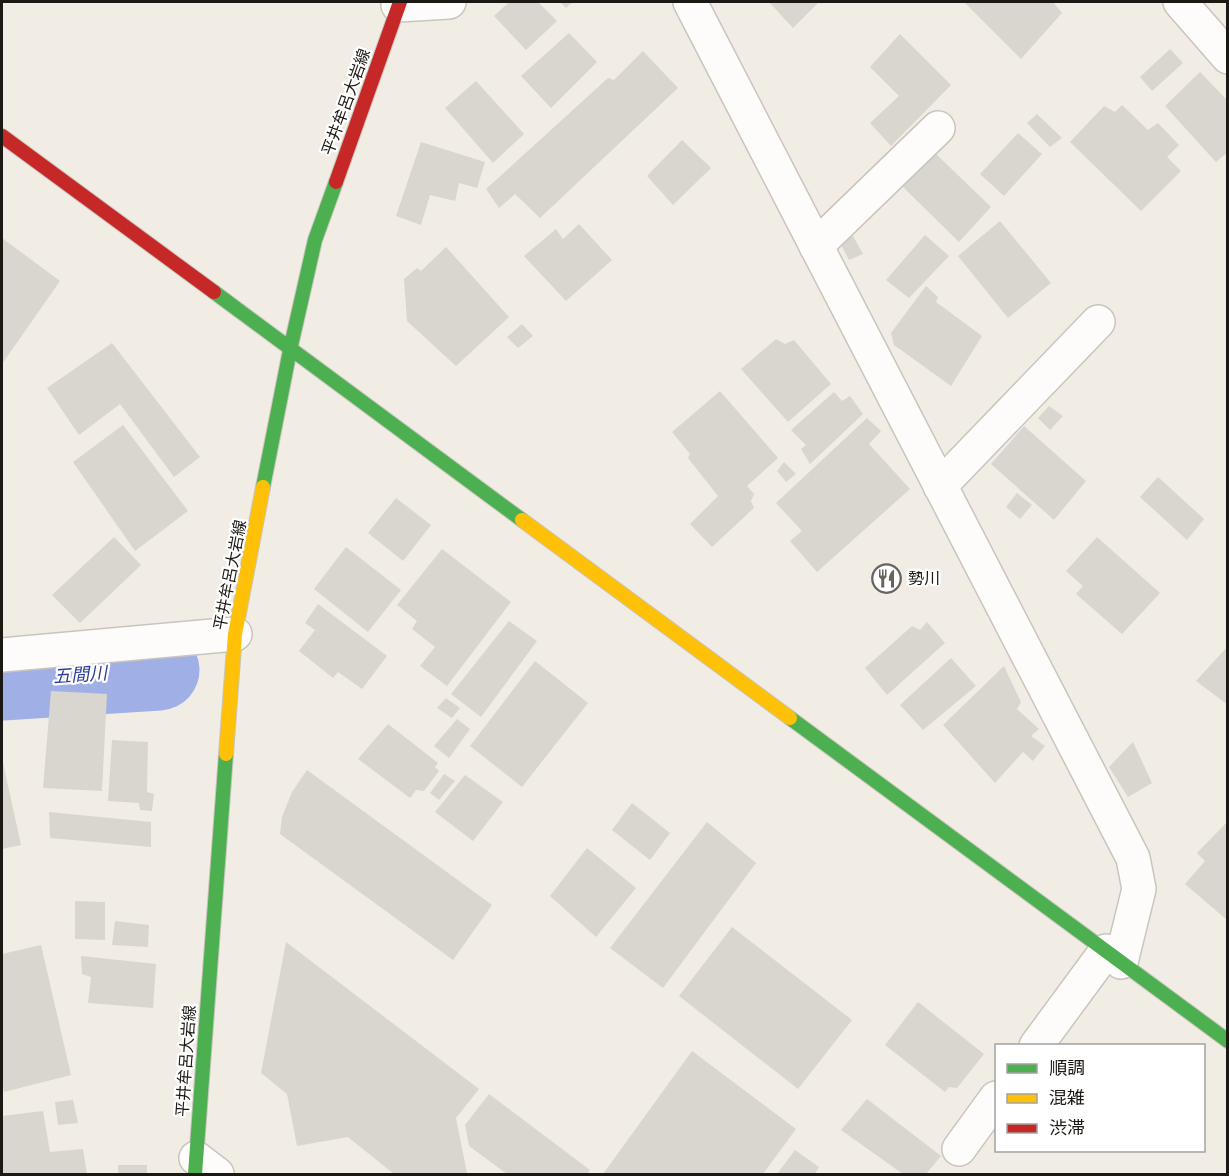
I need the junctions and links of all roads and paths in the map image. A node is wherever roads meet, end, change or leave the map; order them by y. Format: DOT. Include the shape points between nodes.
graph roads {
  1 [pos="449,2"];
  2 [pos="690,2"];
  3 [pos="1180,2"];
  4 [pos="399,3"];
  5 [pos="1227,57"];
  6 [pos="938,128"];
  7 [pos="2,136"];
  8 [pos="816,246"];
  9 [pos="1098,322"];
  10 [pos="290,350"];
  11 [pos="940,486"];
  12 [pos="235,634"];
  13 [pos="2,655"];
  14 [pos="1113,956"];
  15 [pos="1227,1041"];
  16 [pos="1038,1044"];
  17 [pos="995,1099"];
  18 [pos="958,1149"];
  19 [pos="203,1169"];
  1 -- 4 [label="street"];
  2 -- 8 [label="street"];
  3 -- 5 [label="street"];
  4 -- 10 [label="street, 平井牟呂大岩線" via="315,240"];
  6 -- 8 [label="street"];
  7 -- 10 [label="street"];
  8 -- 11 [label="street"];
  9 -- 11 [label="street"];
  10 -- 12 [label="street, 平井牟呂大岩線"];
  10 -- 14 [label="street"];
  11 -- 14 [label="street" via="1133,858 1138,889"];
  12 -- 13 [label="street"];
  12 -- 19 [label="street, 平井牟呂大岩線"];
  14 -- 15 [label="street"];
  14 -- 16 [label="street"];
  17 -- 18 [label="street"];
}
